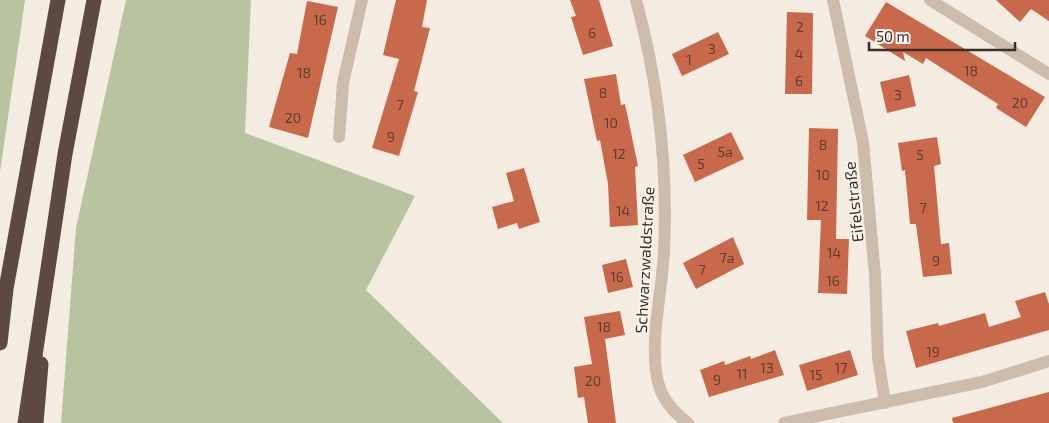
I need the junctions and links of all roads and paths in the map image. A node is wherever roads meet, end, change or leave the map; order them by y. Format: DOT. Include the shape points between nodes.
graph roads {
  1 [pos="58,0"];
  2 [pos="94,0"];
  3 [pos="362,0"];
  4 [pos="636,0"];
  5 [pos="833,0"];
  6 [pos="930,0"];
  7 [pos="1049,74"];
  8 [pos="339,137"];
  9 [pos="50,258"];
  10 [pos="6,289"];
  11 [pos="0,312"];
  12 [pos="0,343"];
  13 [pos="1049,361"];
  14 [pos="885,403"];
  15 [pos="24,423"];
  16 [pos="36,423"];
  17 [pos="688,423"];
  18 [pos="784,423"];
  1 -- 10 [label="highway"];
  2 -- 9 [label="highway" via="65,154"];
  3 -- 8 [label="street" via="343,83"];
  4 -- 17 [label="street, Schwarzwaldstraße" via="653,81 664,171 664,247 655,358 657,379 673,412"];
  5 -- 14 [label="street, Eifelstraße" via="863,142 871,210 878,357"];
  6 -- 7 [label="street"];
  9 -- 15 [label="highway"];
  9 -- 16 [label="highway"];
  10 -- 11 [label="highway"];
  10 -- 12 [label="highway"];
  13 -- 14 [label="street" via="982,382"];
  14 -- 18 [label="street"];
}
